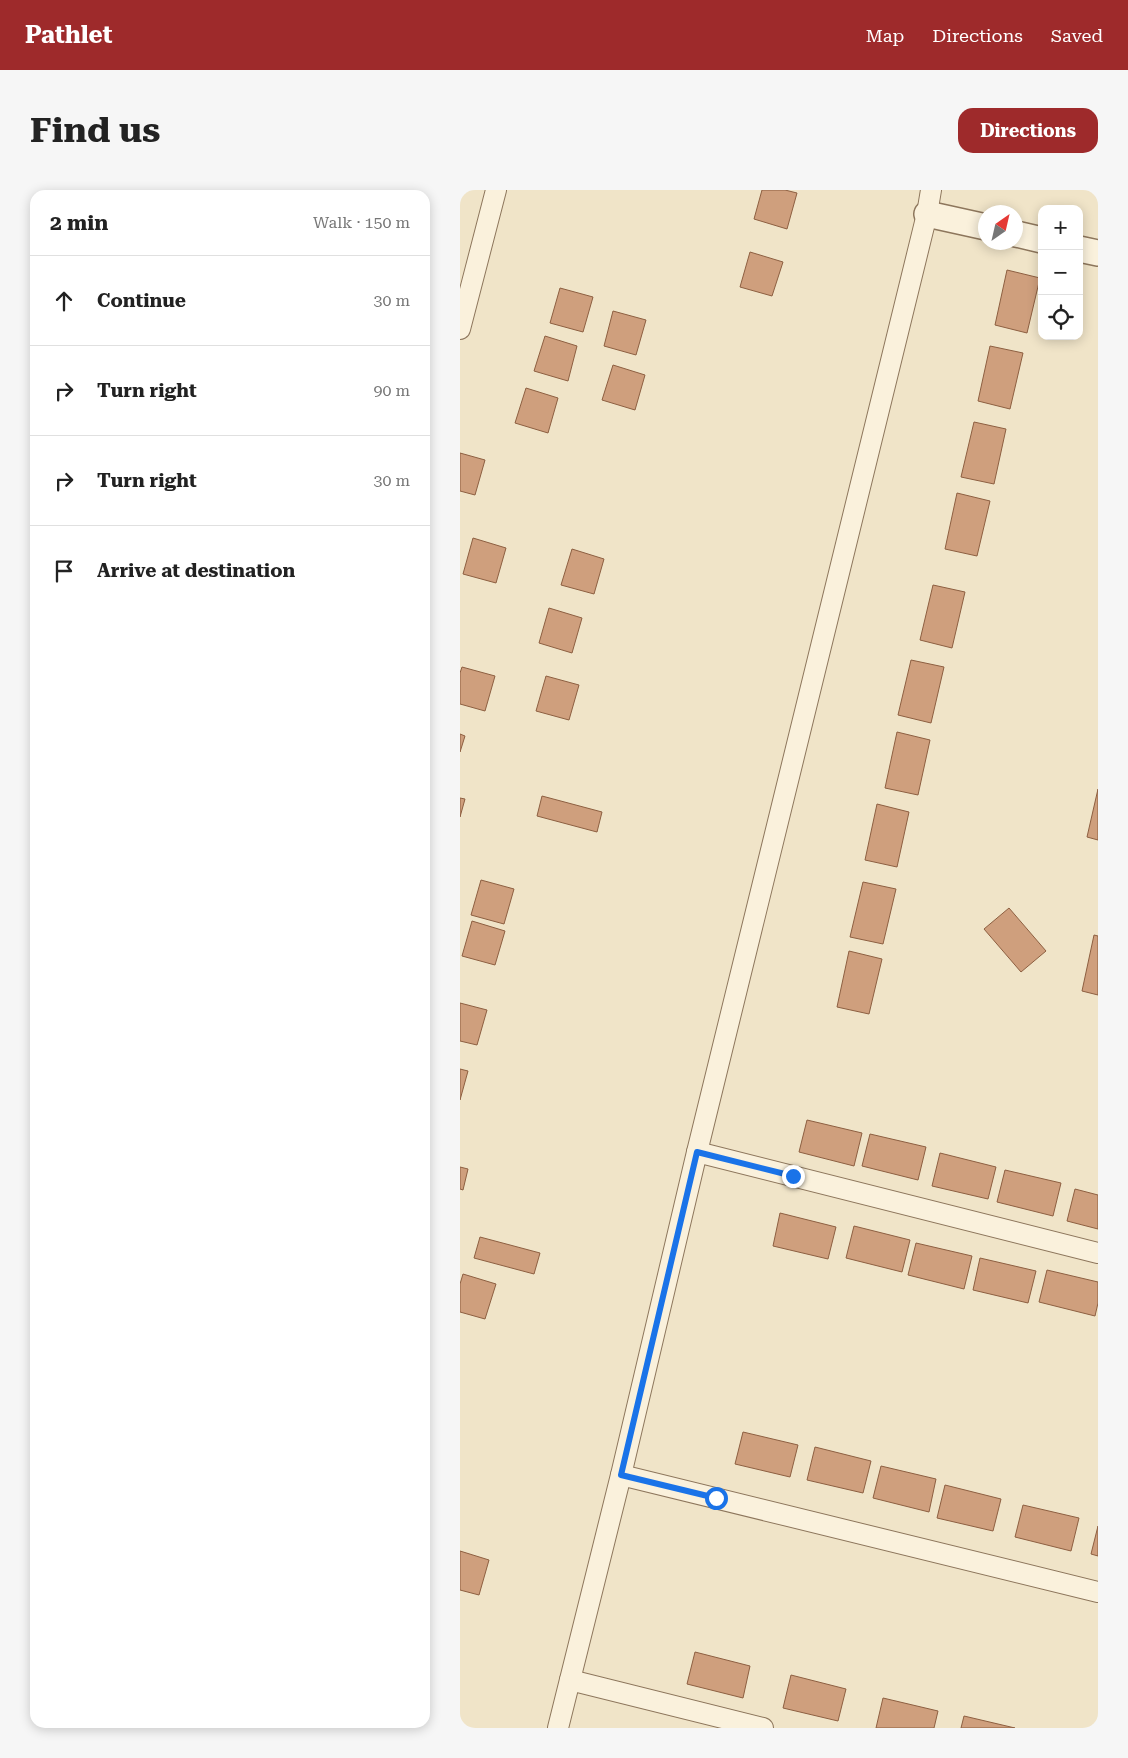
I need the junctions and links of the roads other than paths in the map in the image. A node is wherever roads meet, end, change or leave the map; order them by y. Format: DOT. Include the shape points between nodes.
graph roads {
  1 [pos="496,190"];
  2 [pos="929,202"];
  3 [pos="978,223"];
  4 [pos="1023,236"];
  5 [pos="1038,239"];
  6 [pos="1083,250"];
  7 [pos="1098,253"];
  8 [pos="460,329"];
  9 [pos="697,1152"];
  10 [pos="1098,1253"];
  11 [pos="621,1475"];
  12 [pos="1098,1592"];
  13 [pos="570,1680"];
  14 [pos="558,1728"];
  15 [pos="763,1728"];
  1 -- 8 [label="street"];
  2 -- 3 [label="street"];
  2 -- 9 [label="street"];
  4 -- 5 [label="street"];
  6 -- 7 [label="street"];
  9 -- 10 [label="street"];
  9 -- 11 [label="street"];
  11 -- 12 [label="street"];
  11 -- 13 [label="street"];
  13 -- 14 [label="street"];
  13 -- 15 [label="street"];
}
